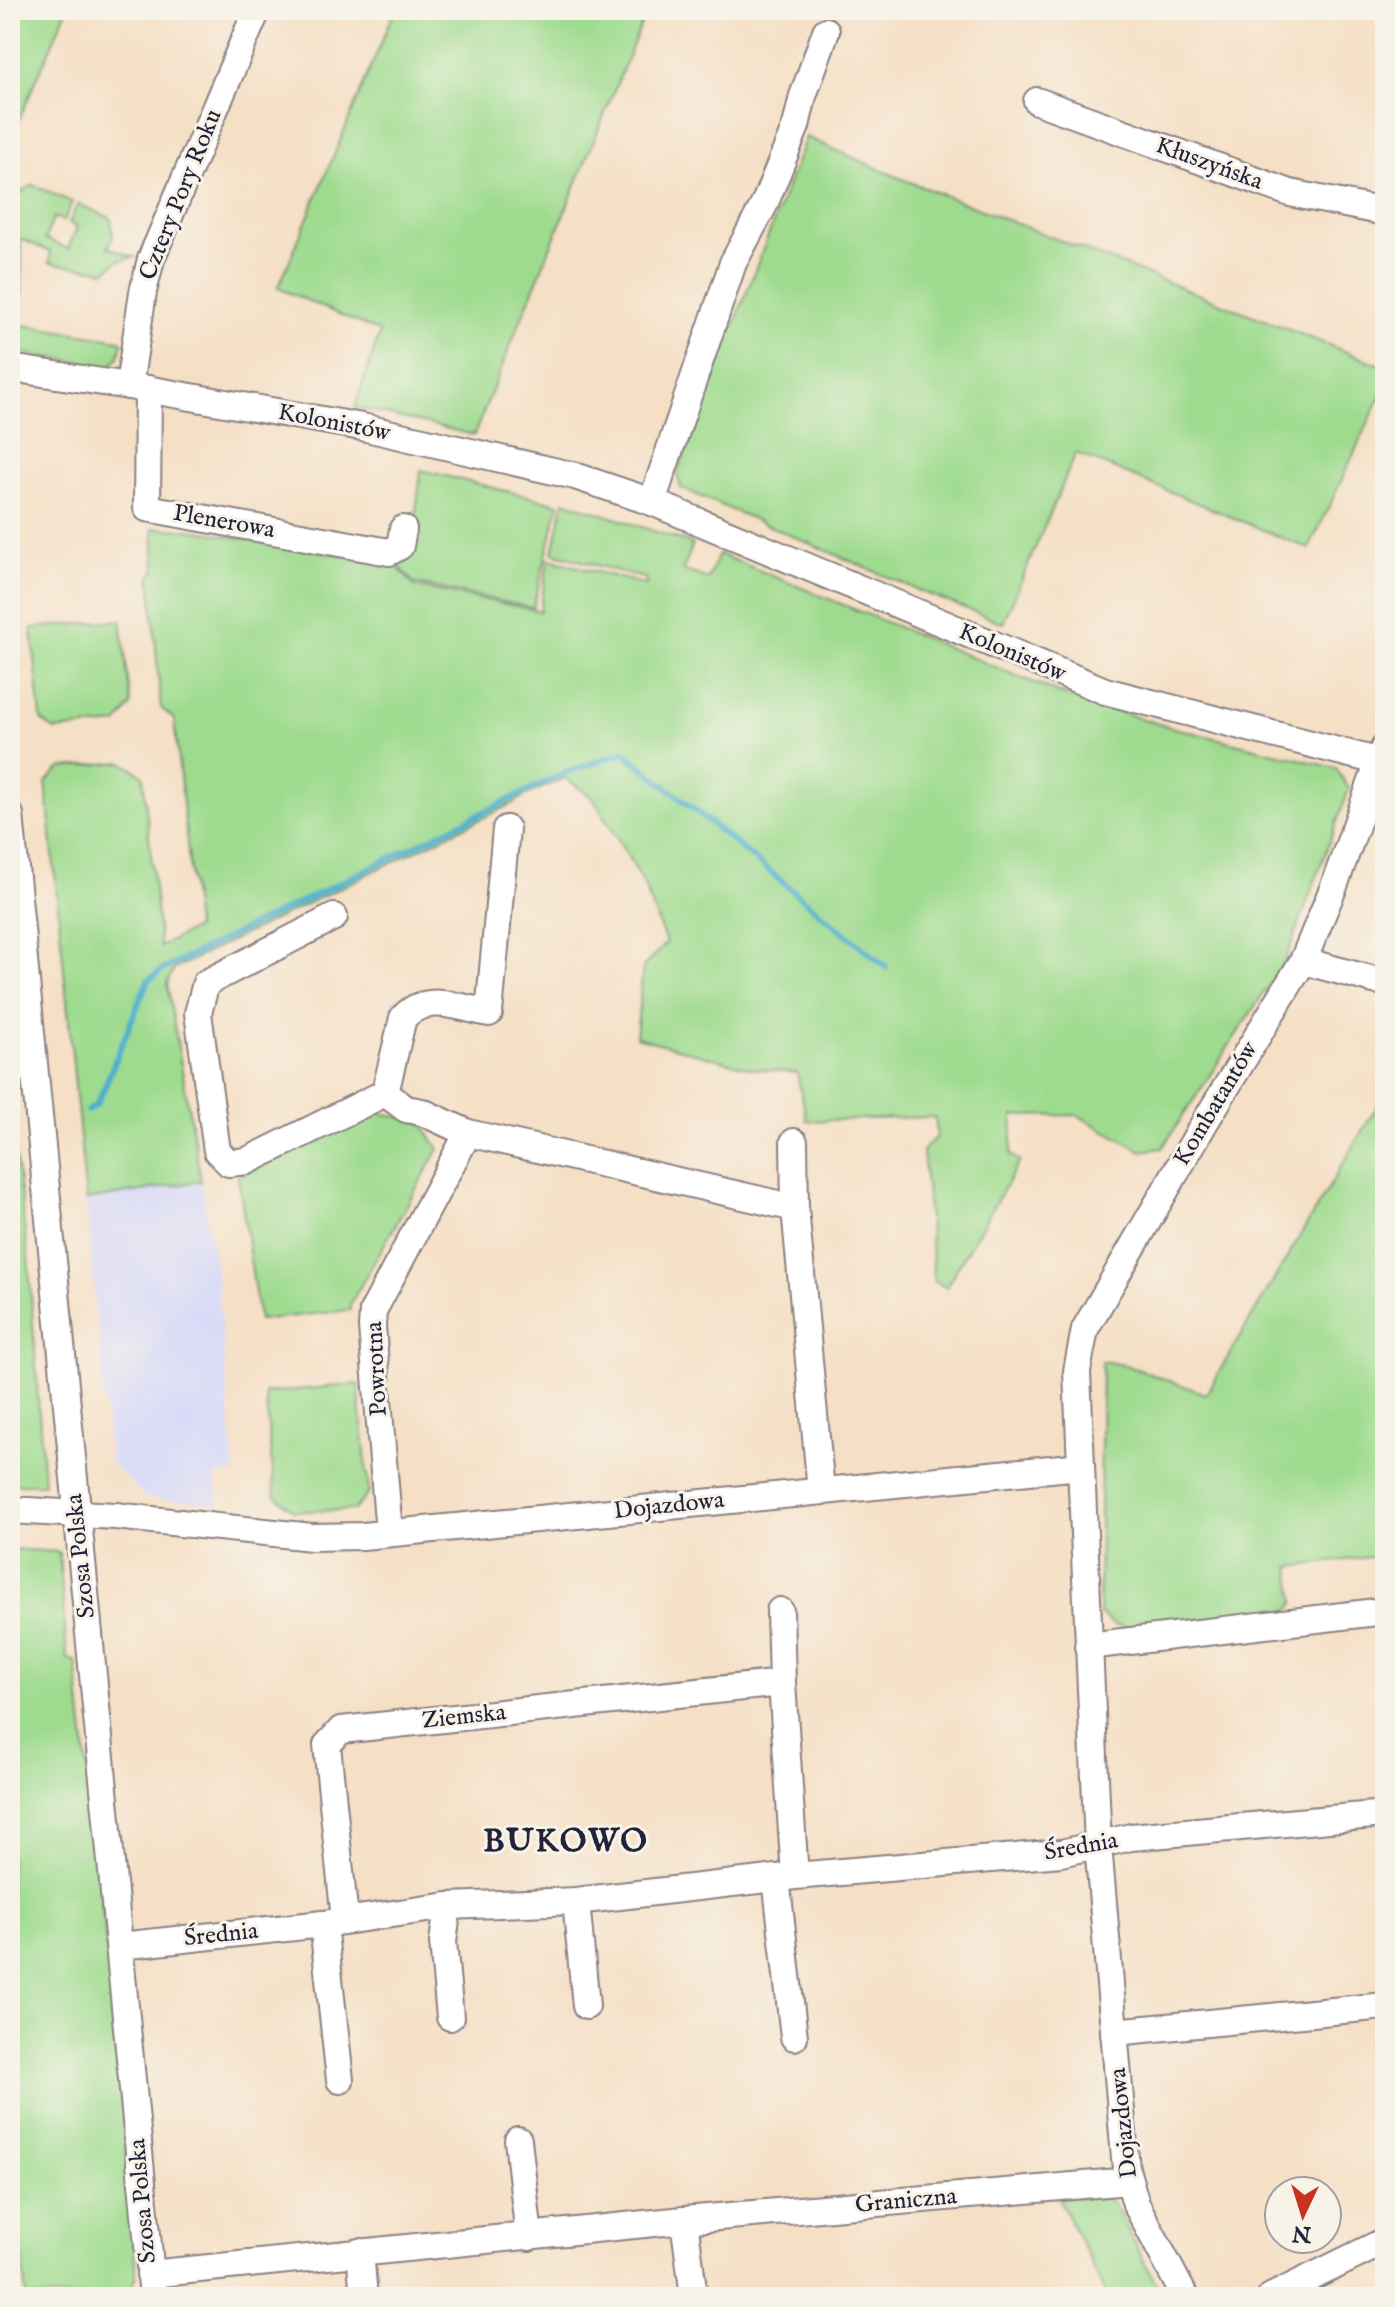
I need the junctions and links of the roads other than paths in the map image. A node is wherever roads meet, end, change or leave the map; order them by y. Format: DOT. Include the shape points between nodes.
graph roads {
  1 [pos="257,10"];
  2 [pos="826,31"];
  3 [pos="1037,101"];
  4 [pos="1385,212"];
  5 [pos="10,368"];
  6 [pos="138,388"];
  7 [pos="652,502"];
  8 [pos="403,529"];
  9 [pos="1383,756"];
  10 [pos="10,815"];
  11 [pos="506,829"];
  12 [pos="334,917"];
  13 [pos="1303,961"];
  14 [pos="1385,983"];
  15 [pos="385,1093"];
  16 [pos="468,1133"];
  17 [pos="794,1142"];
  18 [pos="795,1208"];
  19 [pos="1081,1466"];
  20 [pos="821,1491"];
  21 [pos="10,1510"];
  22 [pos="78,1514"];
  23 [pos="389,1533"];
  24 [pos="780,1611"];
  25 [pos="1385,1611"];
  26 [pos="1088,1646"];
  27 [pos="782,1683"];
  28 [pos="1385,1814"];
  29 [pos="1098,1845"];
  30 [pos="786,1877"];
  31 [pos="576,1901"];
  32 [pos="448,1906"];
  33 [pos="334,1922"];
  34 [pos="120,1946"];
  35 [pos="586,2006"];
  36 [pos="1385,2006"];
  37 [pos="450,2017"];
  38 [pos="1114,2032"];
  39 [pos="794,2037"];
  40 [pos="340,2080"];
  41 [pos="518,2140"];
  42 [pos="1129,2181"];
  43 [pos="684,2220"];
  44 [pos="529,2237"];
  45 [pos="1385,2241"];
  46 [pos="360,2252"];
  47 [pos="151,2285"];
  48 [pos="364,2297"];
  49 [pos="694,2297"];
  50 [pos="1185,2297"];
  51 [pos="1271,2297"];
  1 -- 6 [label="street, Cztery Pory Roku" via="151,259 141,305"];
  2 -- 7 [label="street" via="787,148 733,263"];
  3 -- 4 [label="street, Kłuszyńska" via="1290,193"];
  5 -- 6 [label="street, Kolonistów"];
  6 -- 7 [label="street, Kolonistów" via="362,427 575,476"];
  6 -- 8 [label="street, Plenerowa" via="147,508 389,552 400,546"];
  7 -- 9 [label="street, Kolonistów" via="1105,691"];
  9 -- 13 [label="street, Kombatantów"];
  10 -- 22 [label="street, Szosa Polska"];
  11 -- 15 [label="street" via="489,1013 430,1002 409,1012 403,1018"];
  12 -- 15 [label="street" via="206,983 198,1013 217,1151 229,1163 247,1161"];
  13 -- 14 [label="street"];
  13 -- 19 [label="street, Kombatantów" via="1085,1329 1077,1371"];
  15 -- 16 [label="street" via="406,1109"];
  16 -- 18 [label="street"];
  16 -- 23 [label="street, Powrotna" via="373,1311"];
  17 -- 18 [label="street"];
  18 -- 20 [label="street"];
  19 -- 20 [label="street, Dojazdowa"];
  19 -- 26 [label="street, Dojazdowa"];
  20 -- 23 [label="street, Dojazdowa"];
  21 -- 22 [label="street, Dojazdowa"];
  22 -- 23 [label="street, Dojazdowa" via="312,1537"];
  22 -- 34 [label="street, Szosa Polska"];
  24 -- 27 [label="street"];
  25 -- 26 [label="street"];
  26 -- 29 [label="street, Dojazdowa"];
  27 -- 30 [label="street"];
  27 -- 33 [label="street, Ziemska" via="341,1730 327,1745"];
  28 -- 29 [label="street, Średnia" via="1131,1837"];
  29 -- 30 [label="street, Średnia" via="1061,1853"];
  29 -- 38 [label="street, Dojazdowa"];
  30 -- 31 [label="street, Średnia"];
  30 -- 39 [label="street"];
  31 -- 32 [label="street, Średnia"];
  31 -- 35 [label="street"];
  32 -- 33 [label="street, Średnia"];
  32 -- 37 [label="street" via="443,1942"];
  33 -- 34 [label="street, Średnia"];
  33 -- 40 [label="street"];
  34 -- 47 [label="street, Szosa Polska"];
  36 -- 38 [label="street"];
  38 -- 42 [label="street, Dojazdowa"];
  41 -- 44 [label="street"];
  42 -- 43 [label="street, Graniczna"];
  42 -- 50 [label="street, Dojazdowa"];
  43 -- 44 [label="street, Graniczna"];
  43 -- 49 [label="street"];
  44 -- 46 [label="street, Graniczna"];
  45 -- 51 [label="street"];
  46 -- 47 [label="street, Graniczna"];
  46 -- 48 [label="street"];
}
